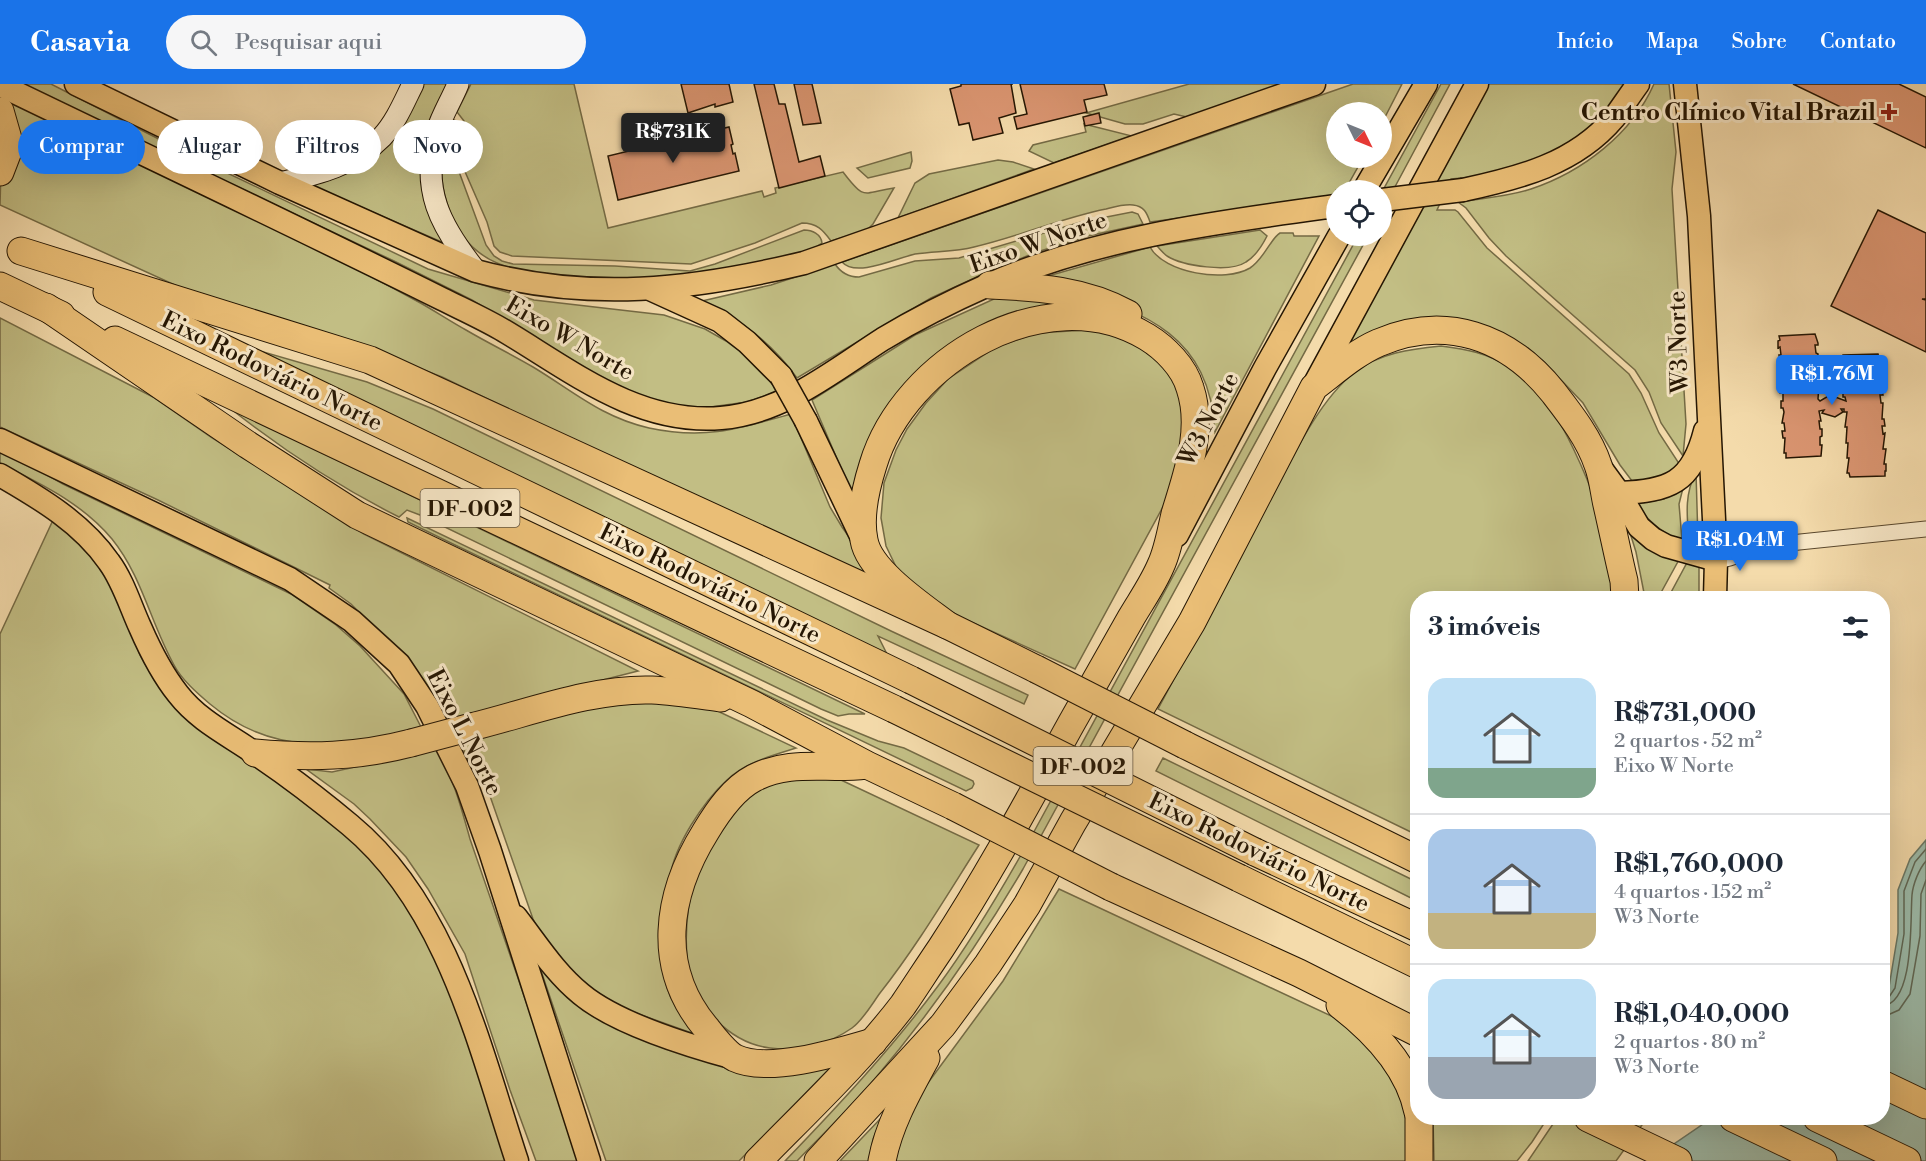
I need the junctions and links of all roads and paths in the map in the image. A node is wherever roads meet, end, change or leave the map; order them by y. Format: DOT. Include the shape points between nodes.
graph roads {
  1 [pos="76,84"];
  2 [pos="413,84"];
  3 [pos="458,84"];
  4 [pos="1314,84"];
  5 [pos="1426,84"];
  6 [pos="1476,84"];
  7 [pos="1638,84"];
  8 [pos="1685,84"];
  9 [pos="0,85"];
  10 [pos="0,111"];
  11 [pos="0,172"];
  12 [pos="1370,180"];
  13 [pos="280,183"];
  14 [pos="1392,199"];
  15 [pos="1326,207"];
  16 [pos="10,246"];
  17 [pos="1333,246"];
  18 [pos="476,271"];
  19 [pos="990,285"];
  20 [pos="0,286"];
  21 [pos="652,290"];
  22 [pos="45,307"];
  23 [pos="1159,344"];
  24 [pos="1314,387"];
  25 [pos="1708,420"];
  26 [pos="0,440"];
  27 [pos="1599,466"];
  28 [pos="0,475"];
  29 [pos="1619,493"];
  30 [pos="1926,529"];
  31 [pos="1714,530"];
  32 [pos="864,542"];
  33 [pos="1752,547"];
  34 [pos="1716,560"];
  35 [pos="1161,565"];
  36 [pos="1624,591"];
  37 [pos="1715,591"];
  38 [pos="947,625"];
  39 [pos="752,704"];
  40 [pos="255,753"];
  41 [pos="867,765"];
  42 [pos="1410,855"];
  43 [pos="506,904"];
  44 [pos="1410,924"];
  45 [pos="1410,961"];
  46 [pos="1299,973"];
  47 [pos="943,1025"];
  48 [pos="1410,1029"];
  49 [pos="874,1041"];
  50 [pos="734,1058"];
  51 [pos="1410,1087"];
  52 [pos="1890,1088"];
  53 [pos="1926,1105"];
  54 [pos="1419,1125"];
  55 [pos="1603,1125"];
  56 [pos="1748,1125"];
  57 [pos="1832,1125"];
  58 [pos="517,1161"];
  59 [pos="589,1161"];
  60 [pos="759,1161"];
  61 [pos="818,1161"];
  62 [pos="882,1161"];
  63 [pos="1419,1161"];
  64 [pos="1678,1161"];
  65 [pos="1823,1161"];
  66 [pos="1907,1161"];
  1 -- 13 [label="main road, Eixo W Norte"];
  2 -- 13 [label="main road" via="383,136 367,150 345,164"];
  3 -- 18 [label="main road" via="438,128 431,156 431,180 443,224"];
  4 -- 21 [label="main road, Eixo W Norte" via="804,263"];
  5 -- 12 [label="main road"];
  6 -- 24 [label="main road"];
  7 -- 14 [label="main road, bridge" via="1613,118 1584,146 1544,168 1463,190"];
  8 -- 25 [label="main road, W3 Norte" via="1700,216"];
  9 -- 19 [label="main road, Eixo W Norte" via="498,327 590,385 675,417 721,418 769,407 802,392 888,336"];
  10 -- 11 [label="highway" via="10,146"];
  13 -- 18 [label="main road, Eixo W Norte"];
  15 -- 19 [label="main road, Eixo W Norte" via="1150,234 1063,257"];
  16 -- 38 [label="highway" via="370,360"];
  16 -- 44 [label="highway, Eixo Rodoviário Norte / DF-002, bridge"];
  17 -- 35 [label="main road, W3 Norte"];
  18 -- 21 [label="main road, Eixo W Norte" via="556,286"];
  19 -- 23 [label="highway" via="1042,287 1091,298 1139,321"];
  20 -- 22 [label="highway, Eixo Rodoviário Norte / DF-002"];
  21 -- 32 [label="main road, bridge" via="720,321 781,376"];
  22 -- 39 [label="highway" via="248,446 357,515"];
  22 -- 45 [label="highway, Eixo Rodoviário Norte / DF-002, bridge" via="894,709"];
  23 -- 32 [label="highway" via="1118,324 1097,319 1050,318 1025,322 986,337 955,356 909,398 888,429 868,481"];
  23 -- 35 [label="highway" via="1185,376 1196,415 1193,451"];
  24 -- 27 [label="highway" via="1378,344 1424,331 1464,332 1495,343 1524,362 1567,410"];
  24 -- 47 [label="highway" via="1192,622 1027,905"];
  25 -- 29 [label="main road" via="1697,458 1686,472 1665,488"];
  25 -- 31 [label="main road, W3 Norte"];
  26 -- 43 [label="main road, Eixo L Norte" via="290,579 377,642 399,664 427,706 462,776"];
  27 -- 29 [label="main road"];
  27 -- 36 [label="highway"];
  28 -- 40 [label="main road" via="50,505 94,544 114,569 162,671 179,695 226,736"];
  29 -- 34 [label="main road" via="1639,527 1653,539"];
  30 -- 33 [label="street"];
  31 -- 33 [label="street"];
  31 -- 34 [label="main road, W3 Norte"];
  32 -- 38 [label="highway" via="878,568"];
  33 -- 34 [label="street" via="1726,560"];
  34 -- 37 [label="main road, W3 Norte"];
  35 -- 49 [label="highway" via="972,900"];
  38 -- 42 [label="highway, bridge"];
  39 -- 40 [label="highway, bridge" via="651,690 594,696 386,749 332,756"];
  39 -- 41 [label="highway"];
  40 -- 58 [label="main road" via="372,844 424,913 463,998"];
  41 -- 46 [label="highway, bridge" via="1111,887"];
  41 -- 50 [label="highway" via="790,766 751,779 731,795 712,819 691,858 674,908 673,962 697,1017"];
  43 -- 50 [label="main road" via="557,971 584,996 625,1020"];
  43 -- 59 [label="main road, Eixo L Norte"];
  46 -- 48 [label="highway"];
  46 -- 51 [label="highway" via="1374,1034"];
  47 -- 61 [label="highway"];
  47 -- 62 [label="highway" via="900,1107"];
  49 -- 50 [label="highway" via="806,1060 756,1063"];
  49 -- 60 [label="highway"];
  52 -- 53 [label="highway"];
  54 -- 63 [label="highway"];
  55 -- 64 [label="highway"];
  56 -- 65 [label="highway"];
  57 -- 66 [label="highway"];
}
